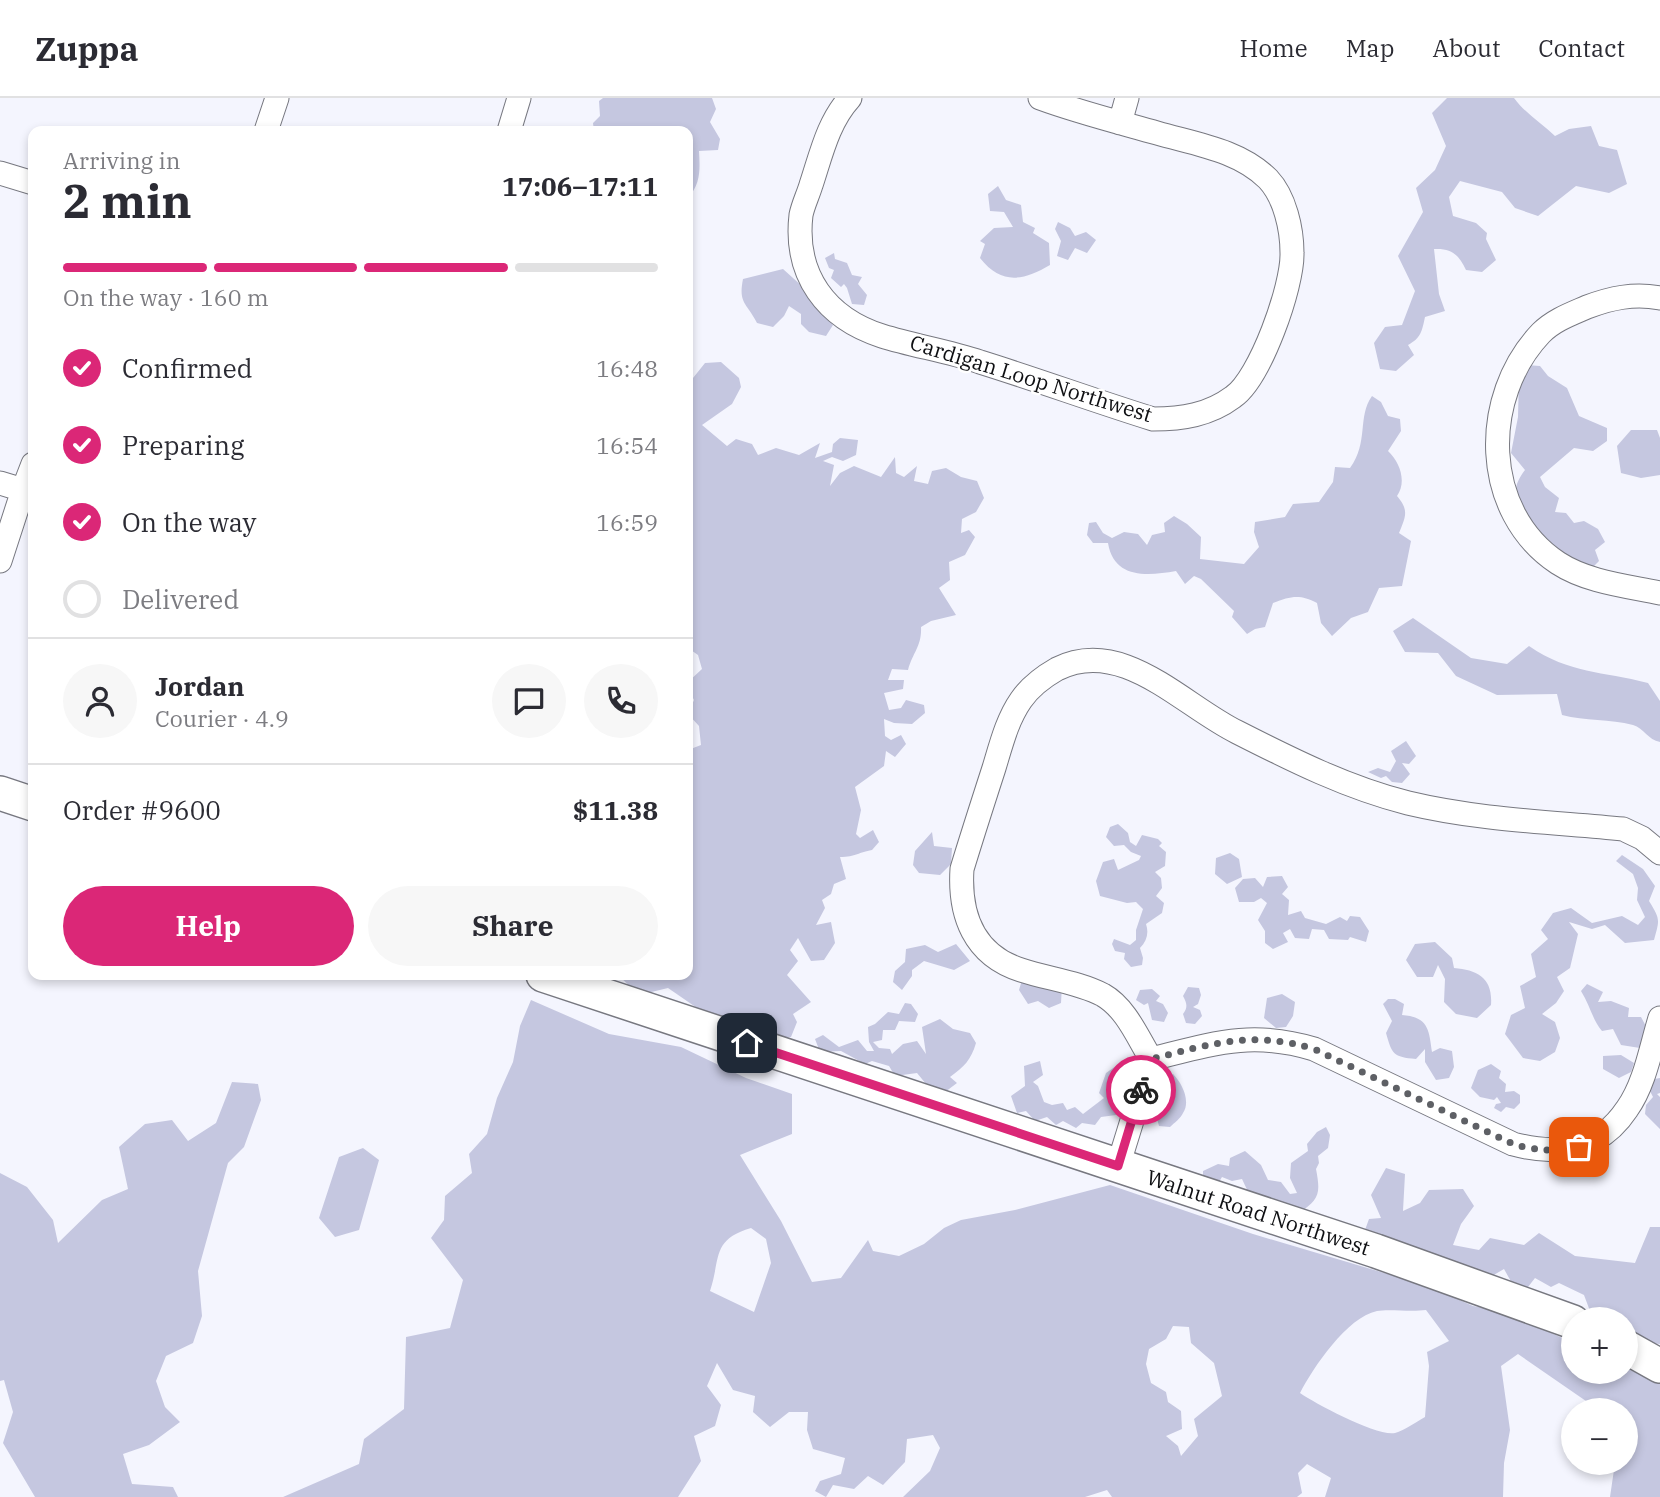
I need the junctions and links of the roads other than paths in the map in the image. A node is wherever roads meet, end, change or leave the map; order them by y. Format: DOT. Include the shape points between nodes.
graph roads {
  1 [pos="277,98"];
  2 [pos="519,98"];
  3 [pos="850,98"];
  4 [pos="1040,98"];
  5 [pos="1127,98"];
  6 [pos="1121,123"];
  7 [pos="268,126"];
  8 [pos="511,126"];
  9 [pos="0,173"];
  10 [pos="28,181"];
  11 [pos="1660,298"];
  12 [pos="28,477"];
  13 [pos="0,483"];
  14 [pos="23,490"];
  15 [pos="0,561"];
  16 [pos="1660,593"];
  17 [pos="0,793"];
  18 [pos="28,802"];
  19 [pos="1660,853"];
  20 [pos="558,980"];
  21 [pos="1660,1018"];
  22 [pos="1151,1059"];
  23 [pos="1118,1166"];
  24 [pos="1561,1318"];
  25 [pos="1638,1354"];
  26 [pos="1660,1366"];
  1 -- 7 [label="street"];
  2 -- 8 [label="street"];
  3 -- 6 [label="street, Cardigan Loop Northwest" via="835,119 802,212 803,262 814,288 830,307 853,324 882,336 977,360 1153,419 1181,419 1234,397 1250,380 1288,283 1293,255 1290,225 1270,181 1246,161"];
  4 -- 6 [label="street, Cardigan Loop Northwest"];
  5 -- 6 [label="street"];
  9 -- 10 [label="street"];
  11 -- 16 [label="street" via="1640,294 1595,304 1560,318 1541,333 1514,370 1498,422 1496,448 1499,478 1514,516 1537,546 1583,576"];
  12 -- 14 [label="street"];
  13 -- 14 [label="street"];
  14 -- 15 [label="street"];
  17 -- 18 [label="street"];
  19 -- 22 [label="street" via="1623,830 1471,816 1383,795 1277,753 1129,667 1099,659 1067,665 1036,682 1008,725 962,869 960,894 966,922 997,959 1105,996 1123,1013"];
  20 -- 23 [label="street, Walnut Road Northwest"];
  21 -- 22 [label="street" via="1628,1109 1598,1137 1555,1152 1513,1144 1314,1049 1290,1042 1235,1039"];
  22 -- 23 [label="street"];
  23 -- 24 [label="street, Walnut Road Northwest"];
  25 -- 26 [label="street"];
}
